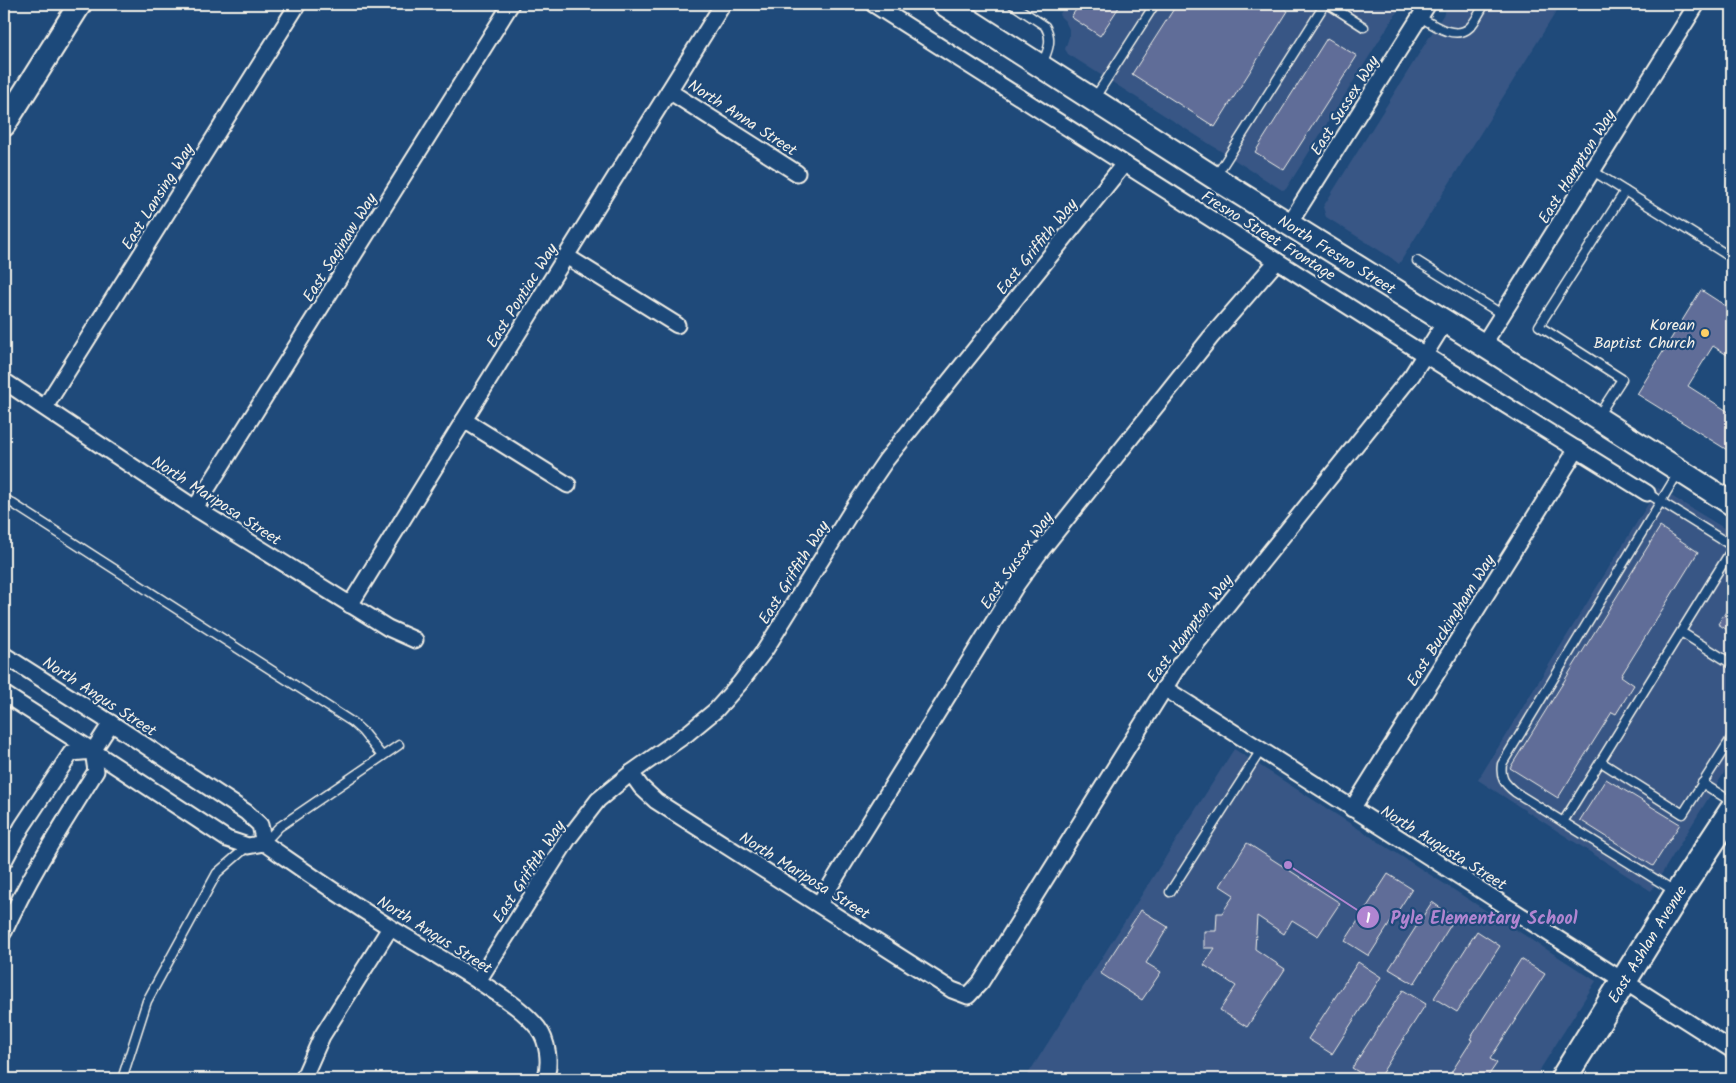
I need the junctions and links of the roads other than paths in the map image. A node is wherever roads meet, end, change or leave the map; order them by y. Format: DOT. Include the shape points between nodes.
graph roads {
  1 [pos="80,4"];
  2 [pos="298,4"];
  3 [pos="512,4"];
  4 [pos="723,4"];
  5 [pos="873,4"];
  6 [pos="944,4"];
  7 [pos="1012,4"];
  8 [pos="1155,4"];
  9 [pos="1327,4"];
  10 [pos="1428,4"];
  11 [pos="1485,4"];
  12 [pos="1697,4"];
  13 [pos="1420,17"];
  14 [pos="1364,27"];
  15 [pos="1041,66"];
  16 [pos="669,91"];
  17 [pos="1093,99"];
  18 [pos="4,125"];
  19 [pos="1124,164"];
  20 [pos="1593,171"];
  21 [pos="797,173"];
  22 [pos="1215,178"];
  23 [pos="1625,191"];
  24 [pos="1289,224"];
  25 [pos="566,256"];
  26 [pos="1732,258"];
  27 [pos="1277,261"];
  28 [pos="1417,261"];
  29 [pos="1503,314"];
  30 [pos="1445,322"];
  31 [pos="677,325"];
  32 [pos="1484,345"];
  33 [pos="1425,355"];
  34 [pos="4,382"];
  35 [pos="45,407"];
  36 [pos="1597,418"];
  37 [pos="464,420"];
  38 [pos="1577,449"];
  39 [pos="1680,471"];
  40 [pos="568,485"];
  41 [pos="1647,493"];
  42 [pos="4,498"];
  43 [pos="1661,502"];
  44 [pos="1732,504"];
  45 [pos="195,508"];
  46 [pos="1732,548"];
  47 [pos="350,605"];
  48 [pos="1681,632"];
  49 [pos="415,640"];
  50 [pos="4,655"];
  51 [pos="1732,664"];
  52 [pos="1164,688"];
  53 [pos="4,694"];
  54 [pos="111,723"];
  55 [pos="1732,737"];
  56 [pos="399,745"];
  57 [pos="93,750"];
  58 [pos="1261,750"];
  59 [pos="382,756"];
  60 [pos="1601,762"];
  61 [pos="630,773"];
  62 [pos="1702,783"];
  63 [pos="1732,802"];
  64 [pos="1352,809"];
  65 [pos="1732,810"];
  66 [pos="1564,822"];
  67 [pos="264,843"];
  68 [pos="248,846"];
  69 [pos="4,861"];
  70 [pos="1170,892"];
  71 [pos="1678,893"];
  72 [pos="819,904"];
  73 [pos="390,928"];
  74 [pos="4,932"];
  75 [pos="478,981"];
  76 [pos="1624,981"];
  77 [pos="968,996"];
  78 [pos="1732,1050"];
  79 [pos="122,1079"];
  80 [pos="303,1079"];
  81 [pos="546,1079"];
  82 [pos="1563,1079"];
  1 -- 18 [label="main road"];
  2 -- 35 [label="street, East Lansing Way"];
  3 -- 45 [label="street, East Saginaw Way"];
  4 -- 16 [label="street, East Pontiac Way"];
  5 -- 19 [label="street, Fresno Street Frontage"];
  6 -- 15 [label="main road, North Fresno Street"];
  7 -- 15 [label="lane" via="1048,31 1049,44"];
  8 -- 17 [label="lane"];
  9 -- 14 [label="lane"];
  9 -- 22 [label="lane"];
  10 -- 13 [label="street, East Sussex Way"];
  11 -- 13 [label="lane" via="1471,26 1458,32 1440,30"];
  12 -- 20 [label="street, East Hampton Way"];
  13 -- 24 [label="street, East Sussex Way"];
  15 -- 17 [label="main road, North Fresno Street"];
  16 -- 21 [label="street, North Anna Street"];
  16 -- 25 [label="street, East Pontiac Way"];
  17 -- 22 [label="main road, North Fresno Street"];
  19 -- 27 [label="street, Fresno Street Frontage"];
  19 -- 61 [label="street, East Griffith Way" via="886,460 740,683 716,710 688,733"];
  20 -- 23 [label="lane"];
  20 -- 29 [label="street, East Hampton Way"];
  22 -- 24 [label="main road, North Fresno Street"];
  23 -- 26 [label="lane"];
  23 -- 36 [label="lane" via="1539,326 1622,379"];
  24 -- 30 [label="main road, North Fresno Street"];
  25 -- 31 [label="street"];
  25 -- 37 [label="street, East Pontiac Way"];
  27 -- 33 [label="street, Fresno Street Frontage"];
  27 -- 72 [label="street, East Sussex Way" via="1212,337 1017,584"];
  28 -- 29 [label="lane"];
  29 -- 32 [label="street, East Hampton Way"];
  30 -- 32 [label="main road, North Fresno Street"];
  30 -- 33 [label="street, East Hampton Way"];
  32 -- 36 [label="main road, North Fresno Street"];
  33 -- 38 [label="street, Fresno Street Frontage"];
  33 -- 52 [label="street, East Hampton Way"];
  34 -- 35 [label="street, North Mariposa Street"];
  35 -- 45 [label="street, North Mariposa Street"];
  36 -- 39 [label="main road, North Fresno Street"];
  37 -- 40 [label="street"];
  37 -- 47 [label="street, East Pontiac Way"];
  38 -- 41 [label="street, Fresno Street Frontage"];
  38 -- 64 [label="street, East Buckingham Way"];
  39 -- 43 [label="lane"];
  39 -- 44 [label="main road, North Fresno Street"];
  41 -- 43 [label="lane"];
  42 -- 59 [label="lane" via="352,722"];
  43 -- 46 [label="lane"];
  43 -- 66 [label="lane" via="1502,764 1501,775 1506,784"];
  45 -- 47 [label="street, North Mariposa Street"];
  46 -- 48 [label="lane"];
  47 -- 49 [label="street, North Mariposa Street"];
  48 -- 51 [label="lane"];
  48 -- 60 [label="lane"];
  50 -- 54 [label="street, North Angus Street"];
  52 -- 58 [label="street, North Augusta Street"];
  52 -- 77 [label="street, East Hampton Way" via="981,982"];
  53 -- 57 [label="street"];
  54 -- 57 [label="street"];
  54 -- 67 [label="street, North Angus Street" via="246,812 260,825"];
  55 -- 62 [label="lane"];
  56 -- 59 [label="lane"];
  57 -- 68 [label="street" via="227,839"];
  57 -- 69 [label="street" via="71,753 22,827"];
  57 -- 74 [label="street" via="96,771 50,843"];
  58 -- 64 [label="street, North Augusta Street"];
  58 -- 70 [label="lane"];
  59 -- 67 [label="lane" via="279,827"];
  60 -- 62 [label="lane" via="1683,814"];
  60 -- 66 [label="lane"];
  61 -- 72 [label="street, North Mariposa Street" via="656,801"];
  61 -- 75 [label="street, East Griffith Way" via="598,800 568,839"];
  62 -- 63 [label="lane"];
  64 -- 76 [label="street, North Augusta Street"];
  65 -- 71 [label="main road, East Ashlan Avenue" via="1721,834"];
  66 -- 71 [label="lane"];
  67 -- 68 [label="street"];
  67 -- 73 [label="street, North Angus Street"];
  68 -- 79 [label="lane" via="217,873 148,1001"];
  71 -- 76 [label="main road, East Ashlan Avenue"];
  72 -- 77 [label="street, North Mariposa Street" via="952,990"];
  73 -- 75 [label="street, North Angus Street"];
  73 -- 80 [label="street" via="322,1036"];
  75 -- 81 [label="street, North Angus Street" via="523,1011 540,1030 548,1050"];
  76 -- 78 [label="street, North Augusta Street"];
  76 -- 82 [label="main road, East Ashlan Avenue"];
}
